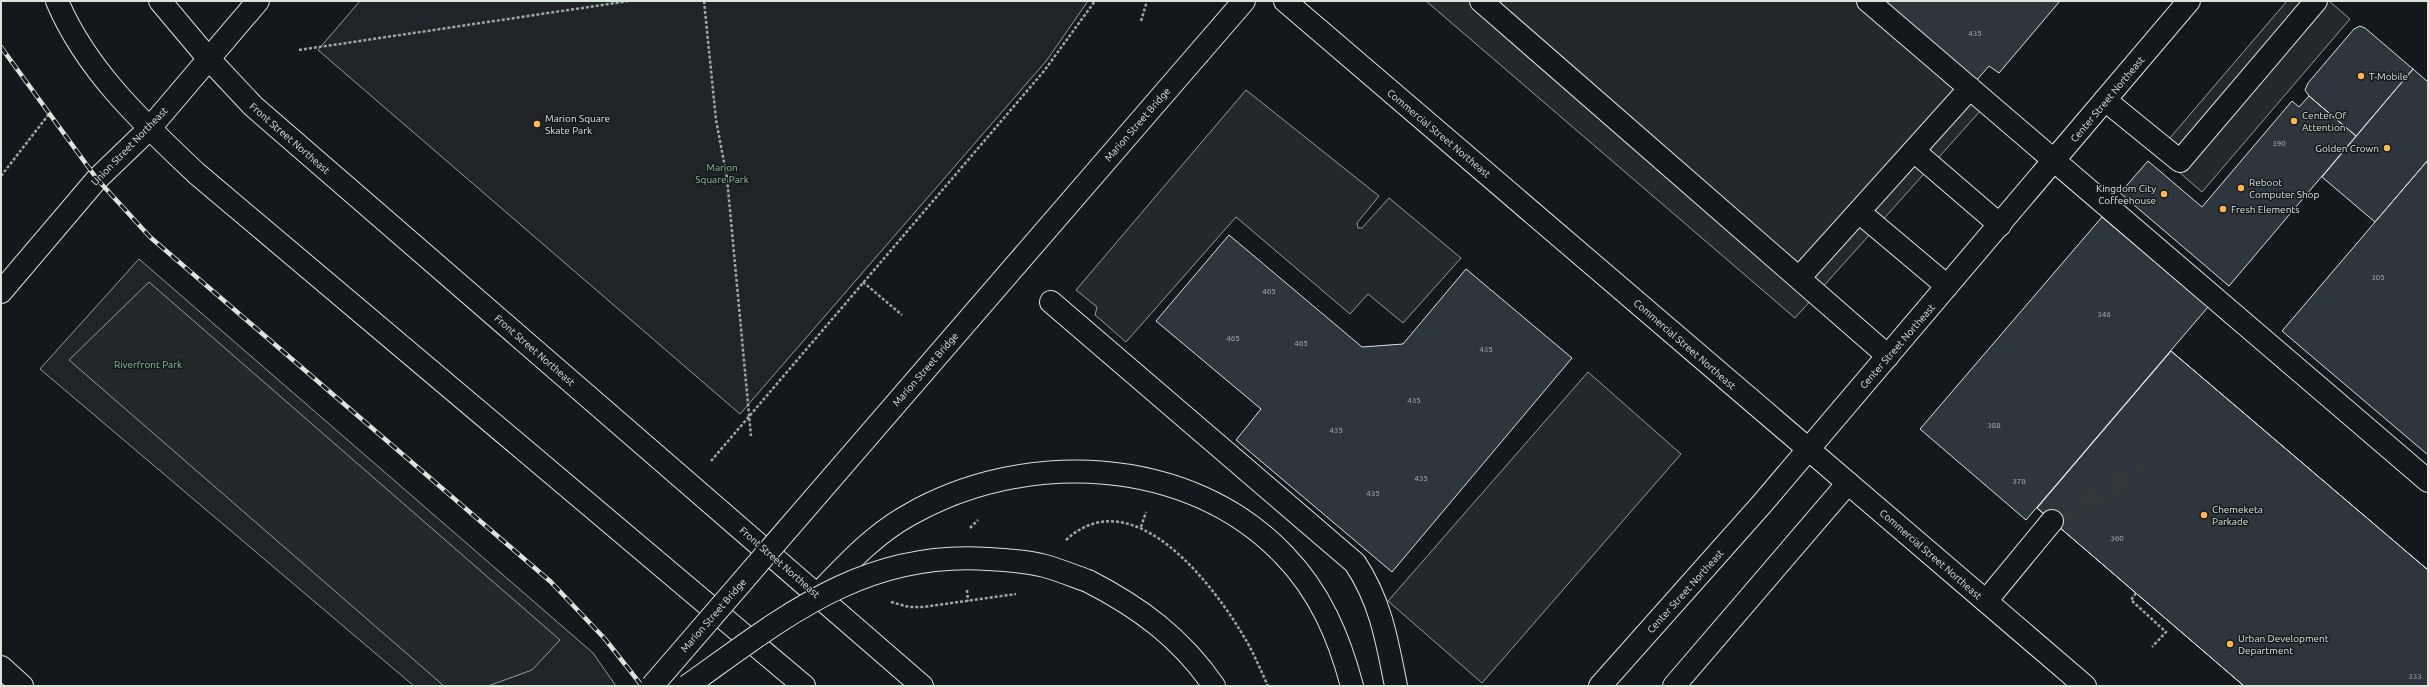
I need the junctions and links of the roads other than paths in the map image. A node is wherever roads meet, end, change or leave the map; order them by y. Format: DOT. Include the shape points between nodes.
graph roads {
  1 [pos="57,1"];
  2 [pos="160,1"];
  3 [pos="258,1"];
  4 [pos="1244,1"];
  5 [pos="1285,1"];
  6 [pos="1481,1"];
  7 [pos="1868,1"];
  8 [pos="2189,1"];
  9 [pos="2316,1"];
  10 [pos="208,58"];
  11 [pos="1970,88"];
  12 [pos="2105,100"];
  13 [pos="149,128"];
  14 [pos="1914,151"];
  15 [pos="2054,161"];
  16 [pos="1859,212"];
  17 [pos="2000,225"];
  18 [pos="1799,278"];
  19 [pos="1948,286"];
  20 [pos="1,292"];
  21 [pos="1051,302"];
  22 [pos="1888,356"];
  23 [pos="1808,450"];
  24 [pos="2428,481"];
  25 [pos="1848,483"];
  26 [pos="2052,522"];
  27 [pos="817,595"];
  28 [pos="1986,601"];
  29 [pos="1,667"];
  30 [pos="1351,680"];
  31 [pos="22,686"];
  32 [pos="652,686"];
  33 [pos="687,686"];
  34 [pos="804,686"];
  35 [pos="922,686"];
  36 [pos="1214,686"];
  37 [pos="1396,686"];
  38 [pos="1600,686"];
  39 [pos="1674,686"];
  40 [pos="2085,686"];
  1 -- 13 [label="main road" via="65,21 93,63 119,98"];
  2 -- 10 [label="main road, Front Street Northeast"];
  3 -- 10 [label="main road, Union Street Northeast"];
  4 -- 32 [label="main road, Marion Street Bridge, bridge"];
  5 -- 23 [label="main road, Commercial Street Northeast"];
  6 -- 18 [label="main road"];
  7 -- 11 [label="main road"];
  8 -- 12 [label="main road, Center Street Northeast"];
  9 -- 12 [label="main road" via="2180,161"];
  10 -- 13 [label="main road, Union Street Northeast"];
  10 -- 27 [label="main road, Front Street Northeast" via="253,106"];
  11 -- 14 [label="main road"];
  11 -- 15 [label="main road"];
  12 -- 15 [label="main road, Center Street Northeast"];
  13 -- 20 [label="main road, Union Street Northeast" via="97,179"];
  13 -- 34 [label="main road" via="196,173"];
  14 -- 16 [label="main road"];
  14 -- 17 [label="main road"];
  15 -- 17 [label="main road, Center Street Northeast"];
  15 -- 24 [label="main road"];
  16 -- 18 [label="main road"];
  16 -- 19 [label="main road"];
  17 -- 19 [label="main road, Center Street Northeast"];
  18 -- 22 [label="main road"];
  19 -- 22 [label="main road, Center Street Northeast"];
  21 -- 37 [label="main road" via="1355,563 1370,584 1381,614"];
  22 -- 23 [label="main road, Center Street Northeast"];
  23 -- 25 [label="main road, Commercial Street Northeast"];
  23 -- 38 [label="main road, Center Street Northeast"];
  25 -- 28 [label="main road, Commercial Street Northeast"];
  25 -- 39 [label="main road"];
  26 -- 28 [label="main road"];
  27 -- 30 [label="main road" via="859,552 883,532 909,515 958,492 996,480 1027,474 1073,471 1120,474 1150,480 1209,502 1237,517 1263,536 1284,555 1310,587 1329,617 1343,650"];
  27 -- 35 [label="main road, Front Street Northeast"];
  28 -- 40 [label="main road, Commercial Street Northeast"];
  29 -- 31 [label="main road"];
  33 -- 36 [label="main road, bridge" via="772,626 832,590 870,574 913,562 947,557 1018,561 1046,566 1088,581 1145,613 1170,634"];
}
